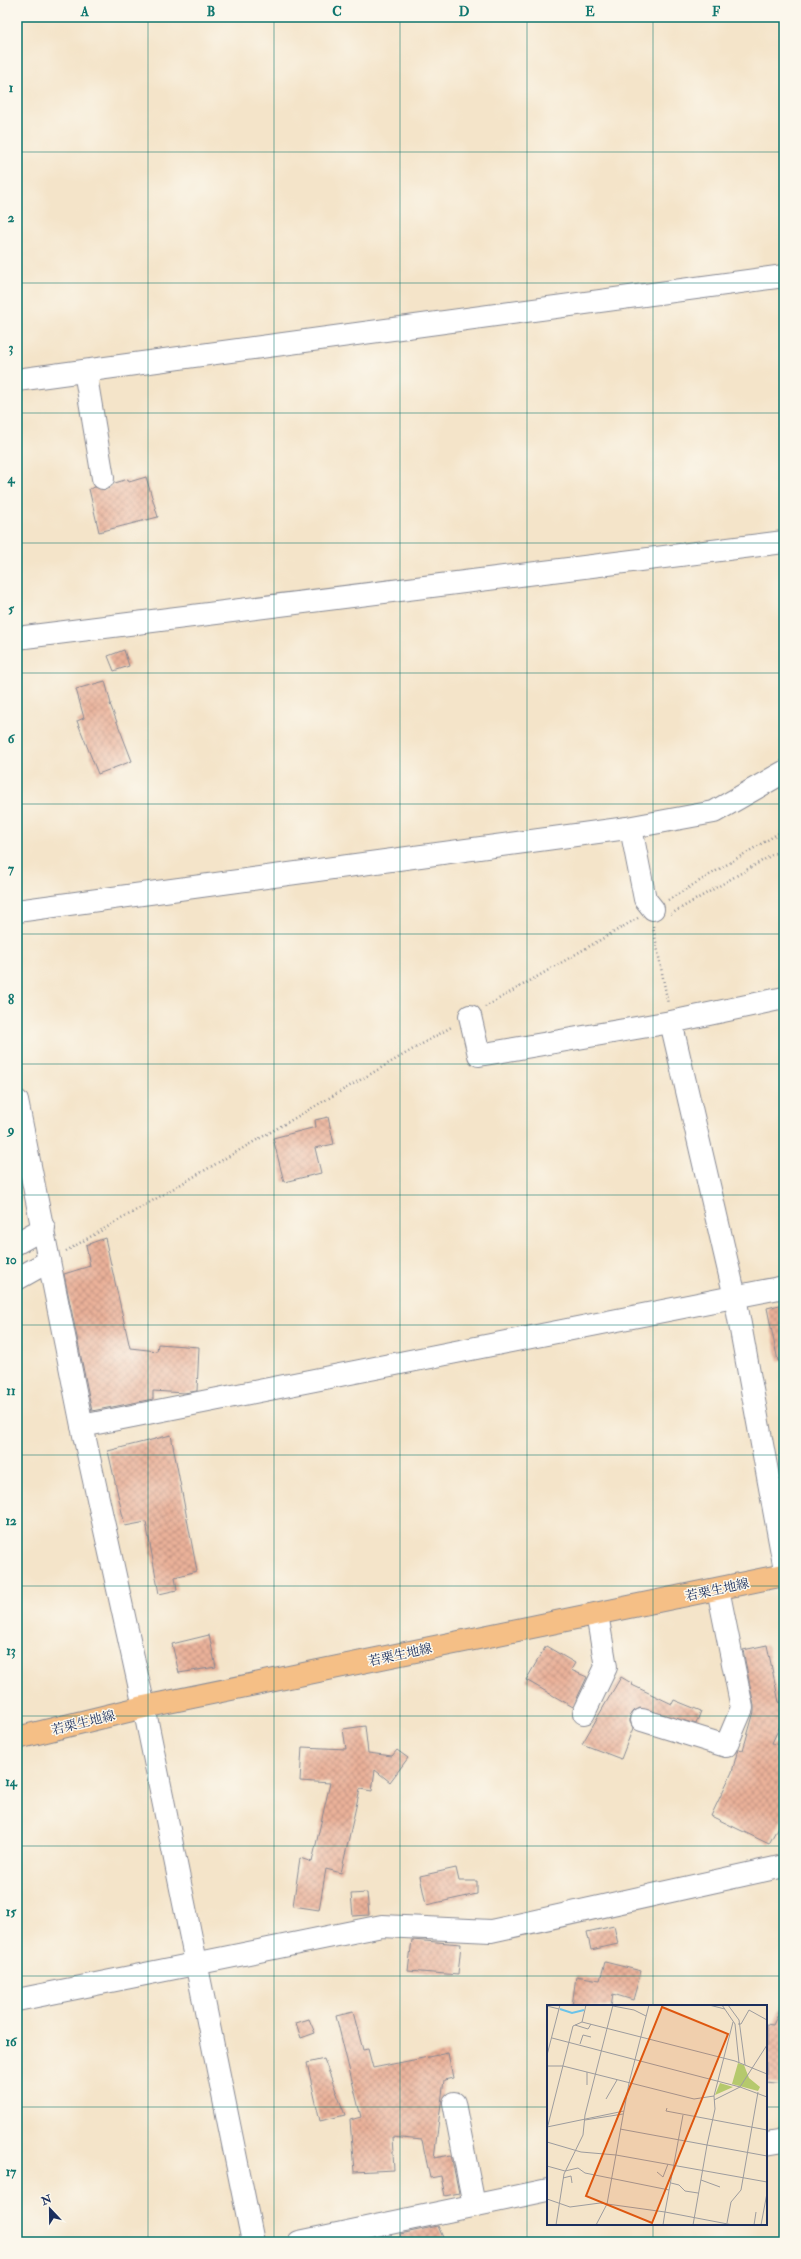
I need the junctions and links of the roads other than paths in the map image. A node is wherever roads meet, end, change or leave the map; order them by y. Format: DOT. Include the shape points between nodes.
graph roads {
  1 [pos="784,276"];
  2 [pos="85,370"];
  3 [pos="17,380"];
  4 [pos="103,478"];
  5 [pos="784,542"];
  6 [pos="17,638"];
  7 [pos="784,772"];
  8 [pos="631,828"];
  9 [pos="17,911"];
  10 [pos="659,916"];
  11 [pos="784,998"];
  12 [pos="470,1016"];
  13 [pos="672,1022"];
  14 [pos="17,1101"];
  15 [pos="44,1228"];
  16 [pos="17,1243"];
  17 [pos="49,1261"];
  18 [pos="17,1279"];
  19 [pos="784,1287"];
  20 [pos="735,1297"];
  21 [pos="82,1426"];
  22 [pos="784,1564"];
  23 [pos="784,1575"];
  24 [pos="718,1589"];
  25 [pos="597,1614"];
  26 [pos="144,1707"];
  27 [pos="584,1713"];
  28 [pos="642,1720"];
  29 [pos="17,1738"];
  30 [pos="784,1866"];
  31 [pos="197,1964"];
  32 [pos="17,2000"];
  33 [pos="454,2103"];
  34 [pos="784,2141"];
  35 [pos="767,2144"];
  36 [pos="547,2190"];
  37 [pos="474,2205"];
  38 [pos="253,2242"];
  39 [pos="299,2242"];
  1 -- 2 [label="street"];
  2 -- 3 [label="street"];
  2 -- 4 [label="street"];
  5 -- 6 [label="street"];
  7 -- 8 [label="street" via="714,812"];
  8 -- 9 [label="street"];
  8 -- 10 [label="street" via="644,899"];
  11 -- 13 [label="street"];
  12 -- 13 [label="street" via="479,1055"];
  13 -- 20 [label="street"];
  14 -- 15 [label="street"];
  15 -- 16 [label="street"];
  15 -- 17 [label="street"];
  17 -- 18 [label="street"];
  17 -- 21 [label="street"];
  19 -- 20 [label="street"];
  20 -- 21 [label="street"];
  20 -- 22 [label="street"];
  21 -- 26 [label="street"];
  23 -- 24 [label="main road, 若栗生地線"];
  24 -- 25 [label="main road, 若栗生地線"];
  24 -- 28 [label="street" via="742,1708 726,1746"];
  25 -- 26 [label="main road, 若栗生地線"];
  25 -- 27 [label="street" via="606,1668"];
  26 -- 29 [label="main road, 若栗生地線"];
  26 -- 31 [label="street"];
  30 -- 31 [label="street" via="491,1931 382,1926"];
  31 -- 32 [label="street"];
  31 -- 38 [label="street"];
  33 -- 37 [label="street"];
  34 -- 35 [label="street"];
  36 -- 37 [label="street"];
  37 -- 39 [label="street"];
}
